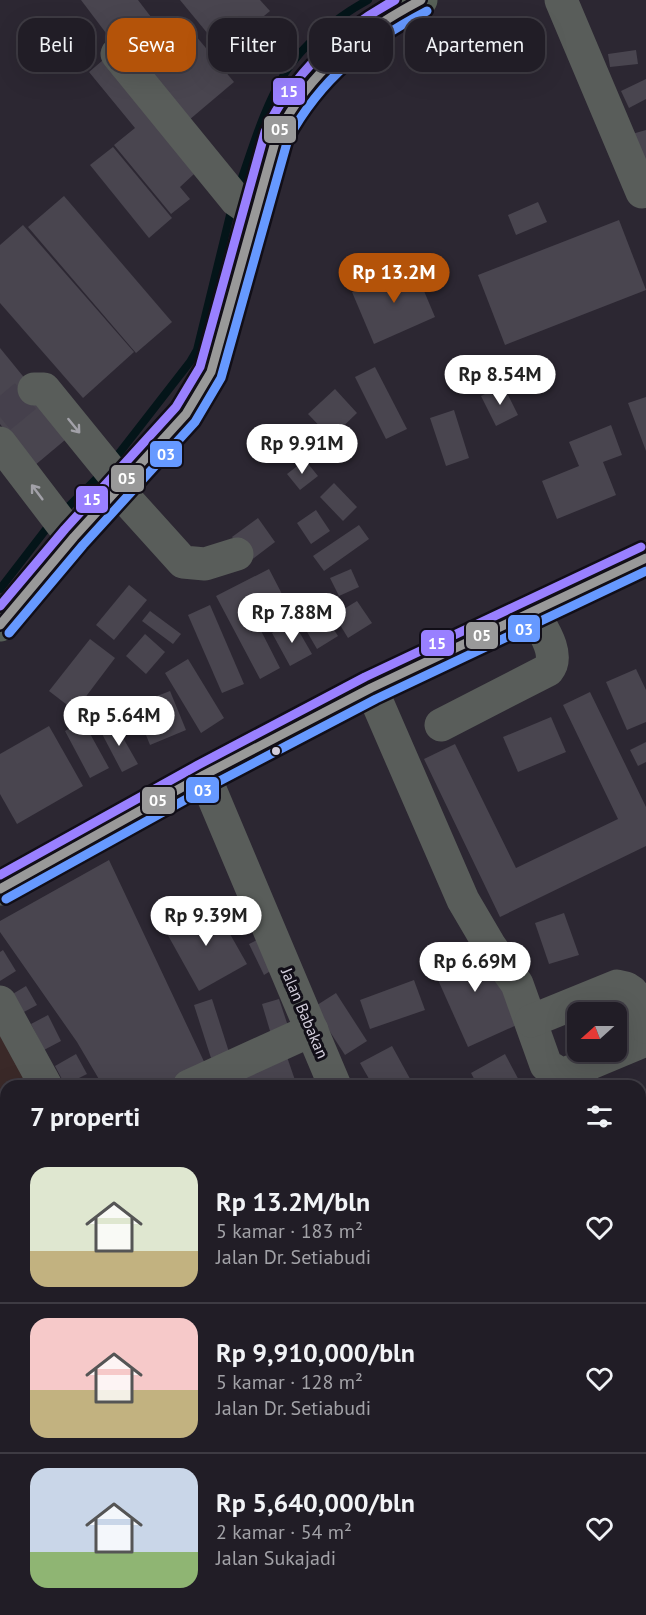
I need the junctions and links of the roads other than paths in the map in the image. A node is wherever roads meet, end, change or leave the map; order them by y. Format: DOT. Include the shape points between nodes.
graph roads {
  1 [pos="421,0"];
  2 [pos="561,0"];
  3 [pos="132,72"];
  4 [pos="644,191"];
  5 [pos="256,214"];
  6 [pos="34,389"];
  7 [pos="0,443"];
  8 [pos="120,487"];
  9 [pos="74,537"];
  10 [pos="237,554"];
  11 [pos="646,558"];
  12 [pos="533,612"];
  13 [pos="0,625"];
  14 [pos="371,688"];
  15 [pos="441,725"];
  16 [pos="204,775"];
  17 [pos="0,889"];
  18 [pos="0,1002"];
  19 [pos="531,1021"];
  20 [pos="646,1027"];
  21 [pos="312,1030"];
  22 [pos="646,1040"];
  23 [pos="43,1080"];
  24 [pos="202,1080"];
  25 [pos="333,1080"];
  1 -- 5 [label="main road" via="366,31 330,60 303,91 277,135"];
  2 -- 4 [label="street"];
  3 -- 5 [label="street" via="237,200"];
  5 -- 8 [label="main road" via="211,372 186,414"];
  6 -- 8 [label="street, one-way" via="44,389"];
  9 -- 7 [label="street, one-way"];
  8 -- 9 [label="main road"];
  8 -- 10 [label="street" via="183,562 205,564"];
  9 -- 13 [label="main road"];
  11 -- 12 [label="main road"];
  12 -- 14 [label="main road"];
  12 -- 15 [label="street" via="552,652 548,670"];
  14 -- 16 [label="main road"];
  14 -- 19 [label="street" via="463,900 517,984"];
  16 -- 17 [label="main road"];
  16 -- 21 [label="street, Jalan Babakan"];
  18 -- 23 [label="street"];
  19 -- 20 [label="street" via="617,986 632,992"];
  19 -- 22 [label="street" via="546,1065 562,1075"];
  21 -- 24 [label="street"];
  21 -- 25 [label="street, Jalan Babakan"];
}
